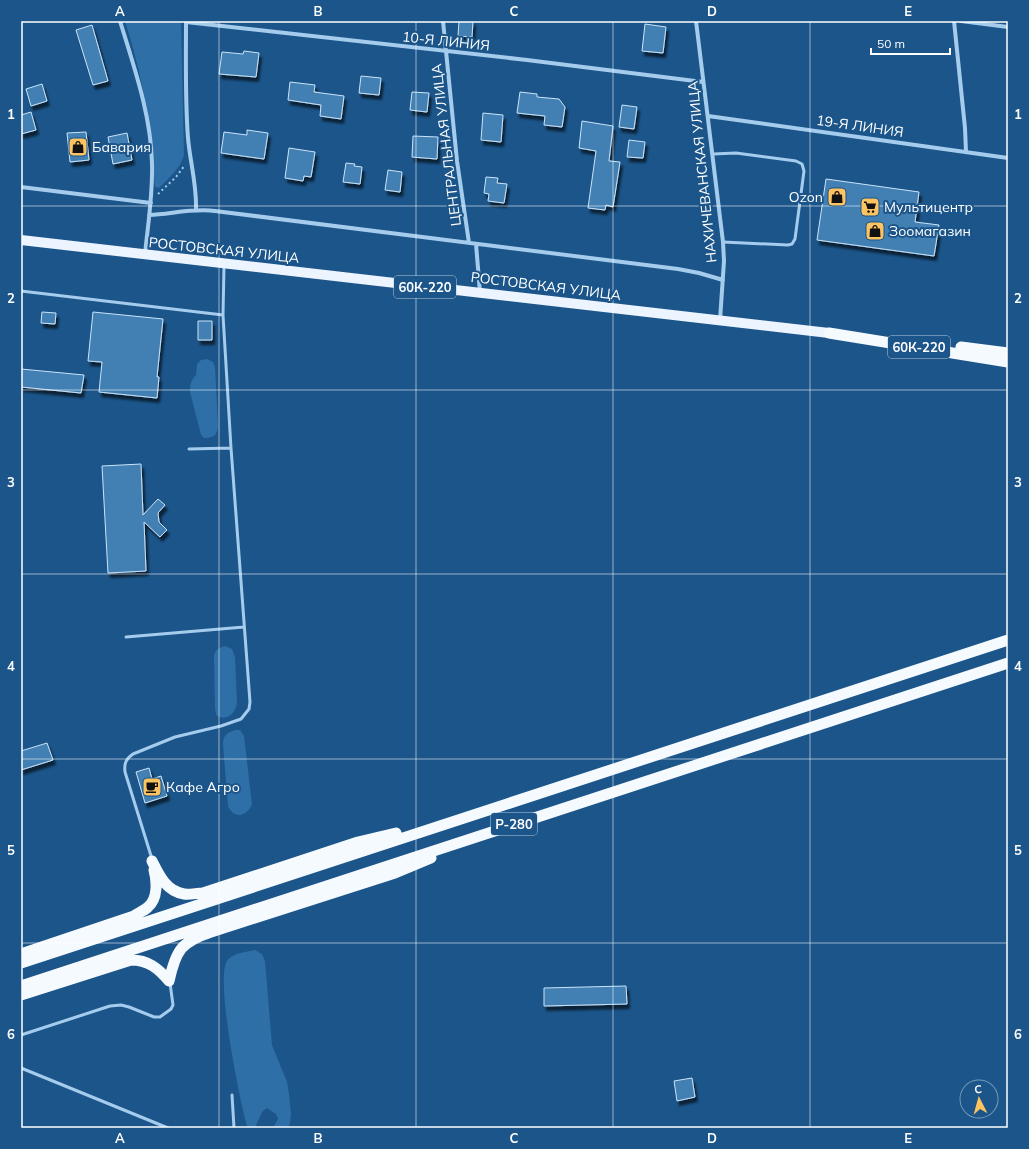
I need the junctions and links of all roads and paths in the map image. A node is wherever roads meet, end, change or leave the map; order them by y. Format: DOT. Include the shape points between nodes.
graph roads {
  1 [pos="120,21"];
  2 [pos="443,21"];
  3 [pos="696,21"];
  4 [pos="954,21"];
  5 [pos="961,21"];
  6 [pos="186,22"];
  7 [pos="1008,27"];
  8 [pos="447,52"];
  9 [pos="703,82"];
  10 [pos="708,116"];
  11 [pos="966,152"];
  12 [pos="713,154"];
  13 [pos="190,156"];
  14 [pos="1008,158"];
  15 [pos="21,187"];
  16 [pos="151,202"];
  17 [pos="196,210"];
  18 [pos="149,215"];
  19 [pos="21,240"];
  20 [pos="723,242"];
  21 [pos="469,243"];
  22 [pos="476,244"];
  23 [pos="144,255"];
  24 [pos="224,263"];
  25 [pos="723,280"];
  26 [pos="21,291"];
  27 [pos="481,293"];
  28 [pos="223,315"];
  29 [pos="720,320"];
  30 [pos="829,333"];
  31 [pos="1008,353"];
  32 [pos="1008,362"];
  33 [pos="231,448"];
  34 [pos="190,449"];
  35 [pos="244,627"];
  36 [pos="126,637"];
  37 [pos="1008,640"];
  38 [pos="1008,663"];
  39 [pos="472,815"];
  40 [pos="514,824"];
  41 [pos="152,861"];
  42 [pos="21,954"];
  43 [pos="21,963"];
  44 [pos="169,981"];
  45 [pos="21,986"];
  46 [pos="21,994"];
  47 [pos="21,1034"];
  48 [pos="21,1068"];
  49 [pos="232,1095"];
  50 [pos="168,1128"];
  51 [pos="234,1128"];
  1 -- 16 [label="street" via="148,123 152,163"];
  2 -- 8 [label="street, ЦЕНТРАЛЬНАЯ УЛИЦА"];
  3 -- 9 [label="street, НАХИЧЕВАНСКАЯ УЛИЦА"];
  4 -- 11 [label="street"];
  5 -- 7 [label="street"];
  6 -- 8 [label="street, 10-Я ЛИНИЯ"];
  6 -- 13 [label="street" via="186,100"];
  8 -- 9 [label="street, 10-Я ЛИНИЯ"];
  8 -- 21 [label="street, ЦЕНТРАЛЬНАЯ УЛИЦА" via="456,161"];
  9 -- 10 [label="street, НАХИЧЕВАНСКАЯ УЛИЦА"];
  10 -- 11 [label="street, 19-Я ЛИНИЯ"];
  10 -- 12 [label="street, НАХИЧЕВАНСКАЯ УЛИЦА"];
  11 -- 14 [label="street, 19-Я ЛИНИЯ"];
  12 -- 20 [label="street, НАХИЧЕВАНСКАЯ УЛИЦА"];
  12 -- 20 [label="lane" via="736,153 796,161 802,164 804,171 795,239 792,244"];
  13 -- 16 [label="path" via="176,177"];
  13 -- 17 [label="street" via="196,190"];
  15 -- 16 [label="street"];
  16 -- 18 [label="street"];
  17 -- 18 [label="street, РОСТОВСКАЯ УЛИЦА"];
  17 -- 21 [label="street, РОСТОВСКАЯ УЛИЦА"];
  18 -- 23 [label="street"];
  19 -- 23 [label="main road, РОСТОВСКАЯ УЛИЦА / 60К-220"];
  20 -- 25 [label="street, НАХИЧЕВАНСКАЯ УЛИЦА"];
  21 -- 22 [label="street, РОСТОВСКАЯ УЛИЦА"];
  22 -- 25 [label="street, РОСТОВСКАЯ УЛИЦА" via="678,269"];
  22 -- 27 [label="street"];
  23 -- 24 [label="main road, РОСТОВСКАЯ УЛИЦА / 60К-220"];
  24 -- 27 [label="main road, РОСТОВСКАЯ УЛИЦА / 60К-220"];
  24 -- 28 [label="lane"];
  25 -- 29 [label="street, НАХИЧЕВАНСКАЯ УЛИЦА"];
  26 -- 28 [label="lane"];
  27 -- 29 [label="main road, РОСТОВСКАЯ УЛИЦА / 60К-220"];
  28 -- 33 [label="lane"];
  29 -- 30 [label="main road, РОСТОВСКАЯ УЛИЦА / 60К-220"];
  30 -- 31 [label="highway, 60К-220"];
  30 -- 32 [label="highway, 60К-220"];
  33 -- 34 [label="lane"];
  33 -- 35 [label="lane"];
  35 -- 36 [label="lane"];
  35 -- 41 [label="lane" via="250,702 246,715 221,726 174,737 133,754 127,758 124,765"];
  37 -- 39 [label="highway, Р-280"];
  38 -- 40 [label="highway, Р-280"];
  39 -- 41 [label="highway" via="358,842 203,893 183,894 170,889 160,878"];
  39 -- 43 [label="highway, Р-280"];
  40 -- 44 [label="highway" via="394,874 192,939 179,952"];
  40 -- 45 [label="highway, Р-280"];
  41 -- 42 [label="highway" via="156,879 155,896 149,907 134,916"];
  44 -- 46 [label="highway" via="158,968 146,962 131,960"];
  44 -- 47 [label="lane" via="171,1009 160,1017 121,1005 110,1006"];
  48 -- 50 [label="lane"];
  49 -- 51 [label="lane"];
}
